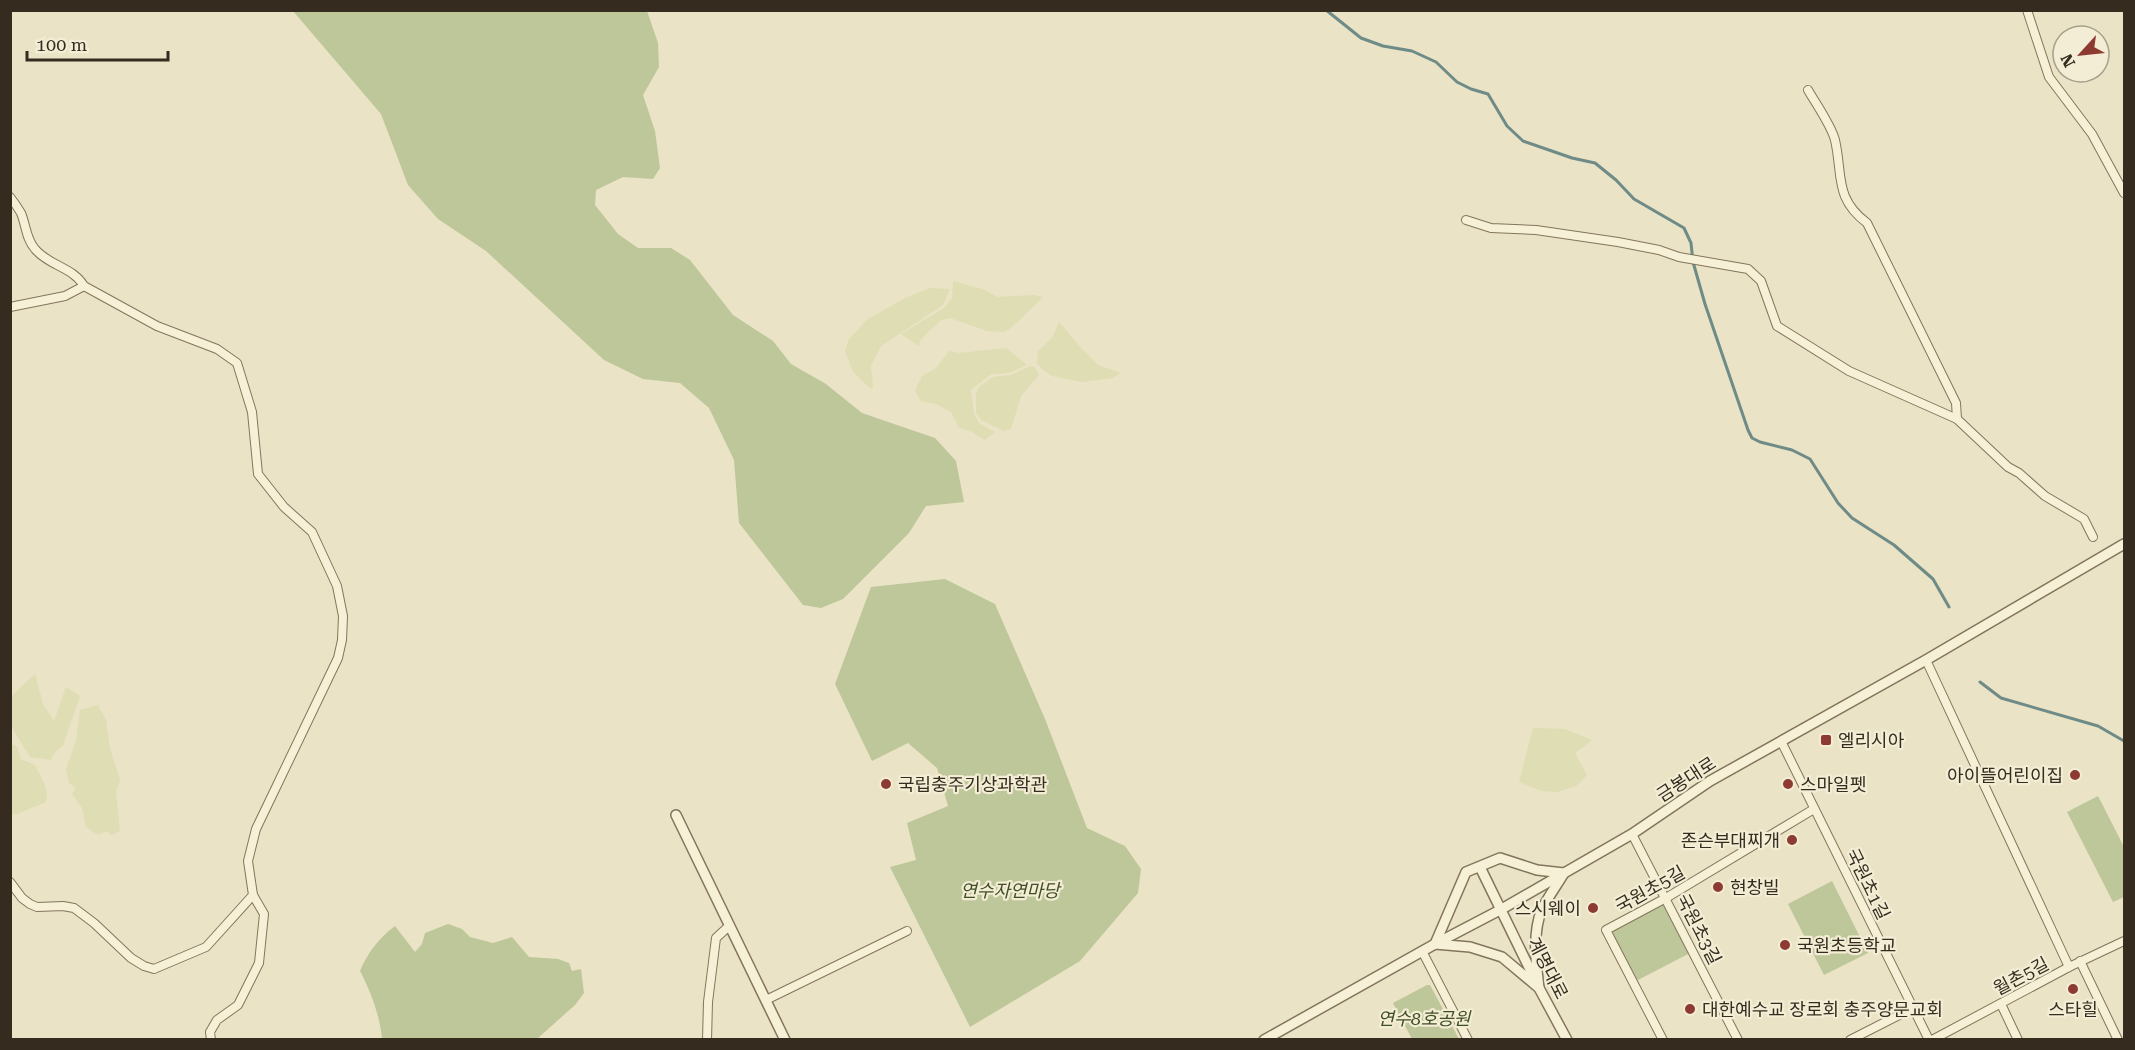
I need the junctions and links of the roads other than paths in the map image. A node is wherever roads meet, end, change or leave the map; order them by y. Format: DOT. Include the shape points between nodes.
graph roads {
  1 [pos="2027,10"];
  2 [pos="1808,90"];
  3 [pos="2124,193"];
  4 [pos="10,197"];
  5 [pos="1466,220"];
  6 [pos="84,286"];
  7 [pos="10,307"];
  8 [pos="1957,418"];
  9 [pos="2093,537"];
  10 [pos="2124,544"];
  11 [pos="1926,660"];
  12 [pos="1781,741"];
  13 [pos="1814,809"];
  14 [pos="675,815"];
  15 [pos="1632,834"];
  16 [pos="1480,867"];
  17 [pos="1564,873"];
  18 [pos="10,882"];
  19 [pos="253,895"];
  20 [pos="1666,898"];
  21 [pos="1500,910"];
  22 [pos="729,926"];
  23 [pos="907,931"];
  24 [pos="2124,941"];
  25 [pos="1435,944"];
  26 [pos="1422,951"];
  27 [pos="2080,961"];
  28 [pos="2069,967"];
  29 [pos="1539,988"];
  30 [pos="766,1000"];
  31 [pos="2001,1004"];
  32 [pos="1913,1008"];
  33 [pos="211,1040"];
  34 [pos="707,1040"];
  35 [pos="785,1040"];
  36 [pos="1264,1040"];
  37 [pos="1468,1040"];
  38 [pos="1567,1040"];
  39 [pos="1663,1040"];
  40 [pos="1738,1040"];
  41 [pos="1850,1040"];
  42 [pos="1930,1040"];
  43 [pos="2018,1040"];
  44 [pos="2118,1040"];
  1 -- 3 [label="street" via="2049,77 2092,134"];
  2 -- 8 [label="street" via="1834,138 1839,180 1846,198 1854,213 1867,223 1956,403"];
  4 -- 6 [label="street" via="34,249 50,262 78,275"];
  5 -- 8 [label="street" via="1491,228 1617,242 1748,269 1761,281 1777,326 1849,371"];
  6 -- 7 [label="street" via="65,296"];
  6 -- 19 [label="street" via="157,326 217,349 237,363 252,412 258,474 284,507 312,532 337,586 343,616 338,658 256,829 248,861"];
  8 -- 9 [label="street" via="2045,496 2084,519"];
  10 -- 11 [label="street, 금봉대로"];
  11 -- 12 [label="street, 금봉대로"];
  11 -- 28 [label="street"];
  12 -- 13 [label="street, 국원초1길"];
  12 -- 15 [label="street, 금봉대로"];
  13 -- 20 [label="street, 국원초5길"];
  13 -- 32 [label="street, 국원초1길"];
  14 -- 22 [label="street"];
  15 -- 17 [label="street, 금봉대로"];
  15 -- 20 [label="street, 국원초3길"];
  16 -- 17 [label="street" via="1500,858 1537,870"];
  16 -- 21 [label="street, 계명대로"];
  16 -- 25 [label="street" via="1466,872"];
  17 -- 21 [label="street, 금봉대로"];
  17 -- 29 [label="street" via="1538,920"];
  18 -- 19 [label="street" via="22,898 37,907 74,908 130,958 154,969 206,947"];
  19 -- 33 [label="street" via="264,914 259,963 238,1005 217,1020 210,1032"];
  20 -- 39 [label="street, 국원초5길" via="1606,930"];
  20 -- 40 [label="street, 국원초3길"];
  21 -- 25 [label="street, 금봉대로"];
  21 -- 29 [label="street, 계명대로"];
  22 -- 30 [label="street"];
  22 -- 34 [label="street" via="716,938"];
  23 -- 30 [label="street"];
  24 -- 27 [label="street, 월촌5길"];
  25 -- 26 [label="street, 금봉대로"];
  25 -- 29 [label="street" via="1470,947 1502,957"];
  26 -- 36 [label="street, 금봉대로"];
  26 -- 37 [label="street"];
  27 -- 28 [label="street, 월촌5길"];
  27 -- 44 [label="street"];
  28 -- 31 [label="street, 월촌5길"];
  29 -- 38 [label="street, 계명대로"];
  30 -- 35 [label="street"];
  31 -- 42 [label="street, 월촌5길"];
  31 -- 43 [label="street"];
  32 -- 41 [label="street"];
  32 -- 42 [label="street, 국원초1길"];
}
